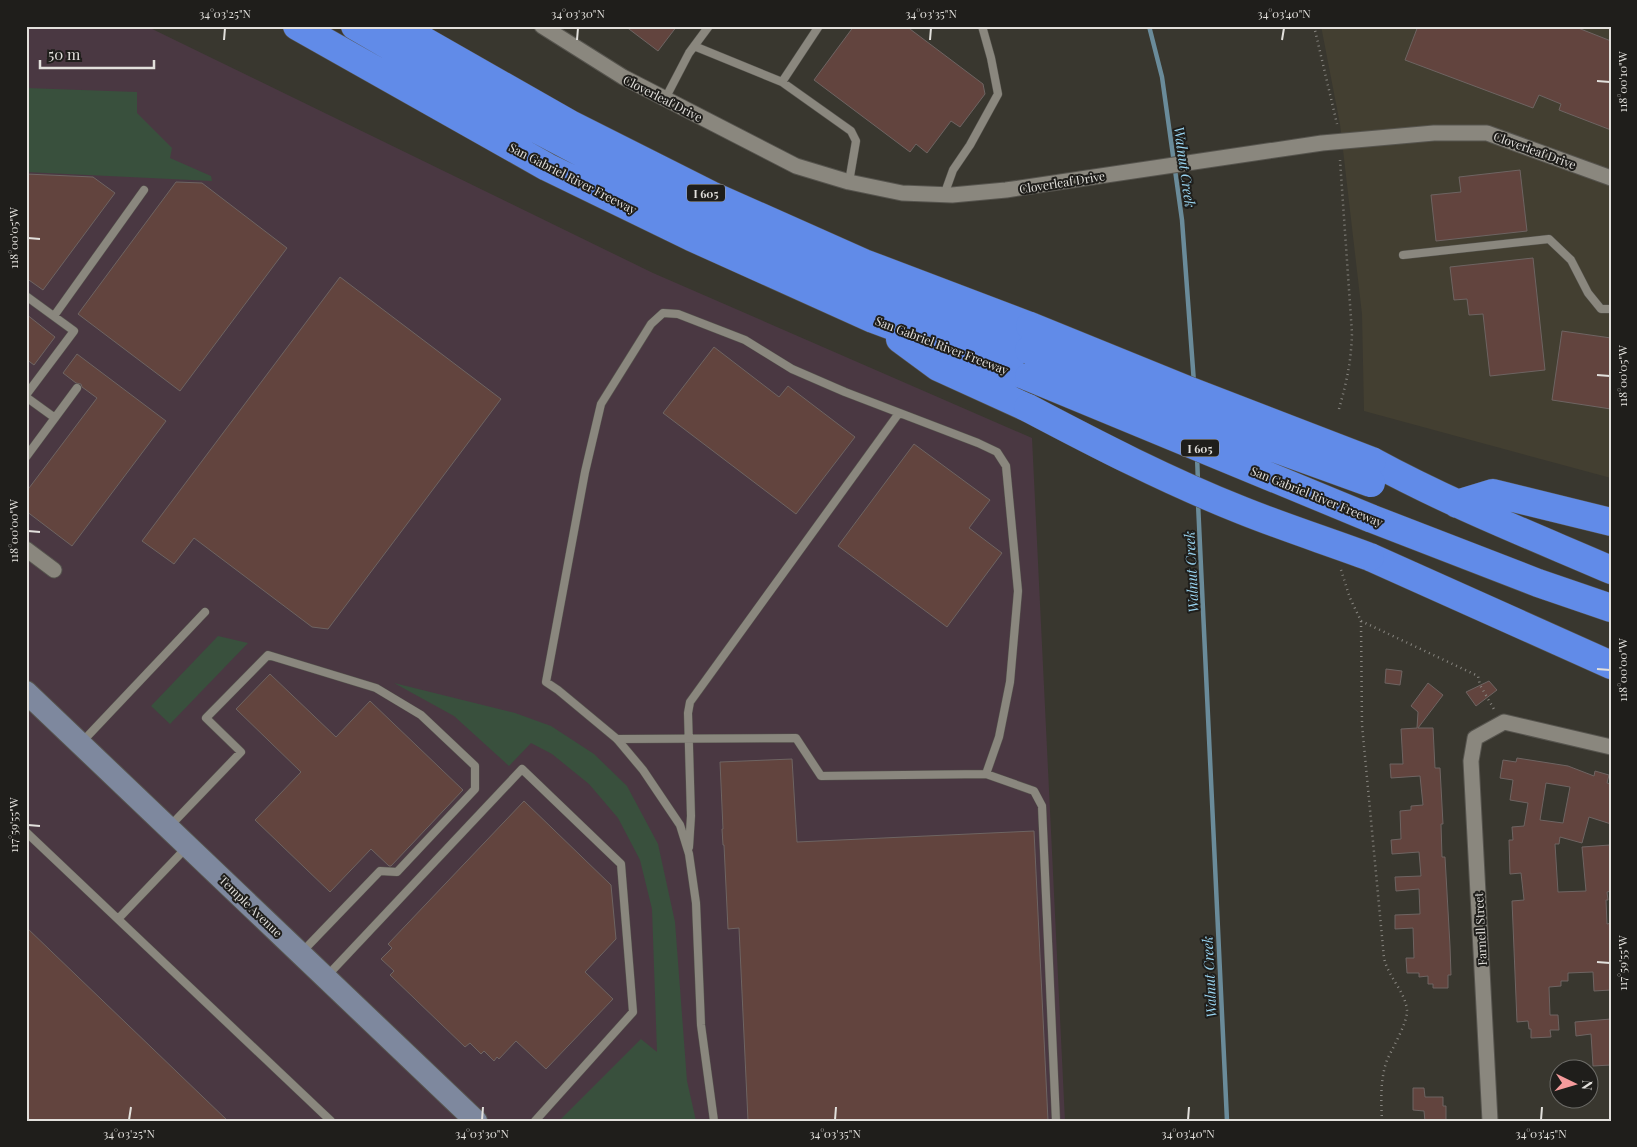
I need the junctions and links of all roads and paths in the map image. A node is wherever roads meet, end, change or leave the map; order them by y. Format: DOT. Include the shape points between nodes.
graph roads {
  1 [pos="297,26"];
  2 [pos="334,26"];
  3 [pos="355,26"];
  4 [pos="398,26"];
  5 [pos="542,26"];
  6 [pos="709,26"];
  7 [pos="819,26"];
  8 [pos="982,26"];
  9 [pos="1314,26"];
  10 [pos="694,46"];
  11 [pos="782,82"];
  12 [pos="665,99"];
  13 [pos="1337,124"];
  14 [pos="1340,160"];
  15 [pos="1611,178"];
  16 [pos="849,182"];
  17 [pos="144,190"];
  18 [pos="944,194"];
  19 [pos="1403,255"];
  20 [pos="26,296"];
  21 [pos="1611,309"];
  22 [pos="54,316"];
  23 [pos="873,318"];
  24 [pos="1027,357"];
  25 [pos="77,388"];
  26 [pos="26,396"];
  27 [pos="1338,409"];
  28 [pos="899,413"];
  29 [pos="55,418"];
  30 [pos="26,457"];
  31 [pos="1457,504"];
  32 [pos="1607,520"];
  33 [pos="26,548"];
  34 [pos="1341,568"];
  35 [pos="54,570"];
  36 [pos="1611,570"];
  37 [pos="1456,596"];
  38 [pos="1611,608"];
  39 [pos="205,612"];
  40 [pos="1361,620"];
  41 [pos="1611,643"];
  42 [pos="1611,665"];
  43 [pos="26,692"];
  44 [pos="1502,724"];
  45 [pos="689,737"];
  46 [pos="617,738"];
  47 [pos="81,744"];
  48 [pos="1611,747"];
  49 [pos="986,774"];
  50 [pos="168,828"];
  51 [pos="26,832"];
  52 [pos="188,846"];
  53 [pos="689,854"];
  54 [pos="118,919"];
  55 [pos="300,954"];
  56 [pos="326,977"];
  57 [pos="331,1121"];
  58 [pos="476,1121"];
  59 [pos="535,1121"];
  60 [pos="714,1121"];
  61 [pos="1056,1121"];
  62 [pos="1382,1121"];
  63 [pos="1490,1121"];
  1 -- 23 [label="highway, San Gabriel River Freeway / I 605" via="547,167 691,237"];
  2 -- 24 [label="highway" via="561,154 713,231 866,298 1013,356"];
  3 -- 24 [label="highway" via="491,105 639,183 764,242"];
  4 -- 24 [label="highway, San Gabriel River Freeway / I 605" via="570,124 711,195 864,263"];
  5 -- 12 [label="street, Cloverleaf Drive" via="623,77"];
  6 -- 10 [label="lane"];
  7 -- 11 [label="lane"];
  8 -- 18 [label="lane" via="998,94 953,170"];
  9 -- 13 [label="path"];
  10 -- 11 [label="lane"];
  10 -- 12 [label="lane"];
  11 -- 16 [label="lane" via="851,130 856,141"];
  12 -- 16 [label="street, Cloverleaf Drive" via="796,166"];
  14 -- 27 [label="path" via="1352,333 1348,377"];
  15 -- 18 [label="street, Cloverleaf Drive" via="1487,133 1434,132 1322,143 1006,190"];
  16 -- 18 [label="street, Cloverleaf Drive" via="902,193"];
  17 -- 22 [label="lane"];
  19 -- 21 [label="lane" via="1548,239 1571,260 1588,293 1601,309"];
  20 -- 22 [label="lane"];
  22 -- 26 [label="lane" via="74,331"];
  23 -- 24 [label="highway, San Gabriel River Freeway / I 605"];
  23 -- 37 [label="highway, bridge" via="938,367 1028,408 1085,439 1241,510 1370,557"];
  24 -- 31 [label="highway, San Gabriel River Freeway / I 605, bridge" via="1185,388 1372,472 1412,483"];
  24 -- 38 [label="highway, San Gabriel River Freeway / I 605, bridge" via="1370,518"];
  25 -- 29 [label="lane"];
  26 -- 29 [label="lane"];
  28 -- 45 [label="lane" via="690,702"];
  28 -- 46 [label="lane" via="792,369 745,340 678,314 663,313 651,324 601,404 546,682"];
  28 -- 49 [label="lane" via="991,449 997,452 1006,466 1018,591 1010,682 999,737"];
  29 -- 30 [label="lane"];
  31 -- 32 [label="highway" via="1492,493"];
  31 -- 36 [label="highway, San Gabriel River Freeway / I 605"];
  33 -- 35 [label="street"];
  34 -- 40 [label="path"];
  37 -- 41 [label="highway"];
  37 -- 42 [label="highway"];
  39 -- 47 [label="lane"];
  40 -- 44 [label="path" via="1478,676"];
  40 -- 62 [label="path" via="1362,726 1384,958 1407,1012 1381,1081"];
  43 -- 47 [label="main road, Temple Avenue"];
  44 -- 48 [label="street"];
  44 -- 63 [label="street, Farnell Street" via="1475,738 1471,760"];
  45 -- 46 [label="lane"];
  45 -- 49 [label="lane" via="796,738 821,776"];
  45 -- 53 [label="lane"];
  46 -- 53 [label="lane" via="680,825"];
  47 -- 50 [label="main road, Temple Avenue"];
  49 -- 61 [label="lane" via="1034,791 1042,806"];
  50 -- 52 [label="main road, Temple Avenue"];
  50 -- 55 [label="lane" via="241,752 206,718 268,655 376,688 421,715 475,766 474,789 397,872 380,871"];
  51 -- 54 [label="lane"];
  52 -- 54 [label="lane"];
  52 -- 55 [label="main road, Temple Avenue"];
  53 -- 60 [label="lane" via="696,902 700,1025"];
  54 -- 57 [label="lane"];
  55 -- 56 [label="main road, Temple Avenue"];
  56 -- 58 [label="main road, Temple Avenue"];
  56 -- 59 [label="lane" via="522,769 621,864 633,1012"];
}
